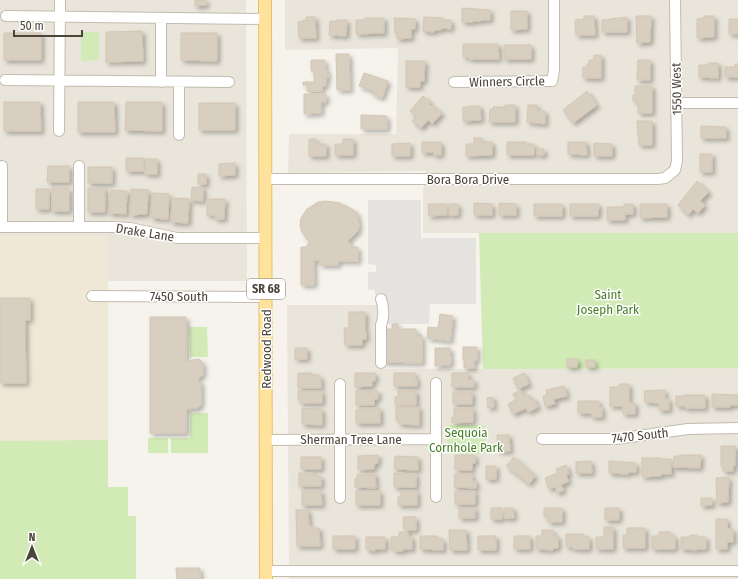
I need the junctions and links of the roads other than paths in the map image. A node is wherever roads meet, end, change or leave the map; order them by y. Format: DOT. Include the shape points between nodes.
graph roads {
  1 [pos="60,0"];
  2 [pos="266,0"];
  3 [pos="554,0"];
  4 [pos="675,0"];
  5 [pos="6,16"];
  6 [pos="59,16"];
  7 [pos="160,18"];
  8 [pos="266,19"];
  9 [pos="5,80"];
  10 [pos="59,81"];
  11 [pos="161,82"];
  12 [pos="178,82"];
  13 [pos="229,82"];
  14 [pos="454,82"];
  15 [pos="676,103"];
  16 [pos="738,103"];
  17 [pos="59,131"];
  18 [pos="179,135"];
  19 [pos="2,166"];
  20 [pos="79,166"];
  21 [pos="670,175"];
  22 [pos="266,179"];
  23 [pos="1,227"];
  24 [pos="79,227"];
  25 [pos="266,238"];
  26 [pos="92,296"];
  27 [pos="266,297"];
  28 [pos="381,299"];
  29 [pos="381,363"];
  30 [pos="436,383"];
  31 [pos="340,384"];
  32 [pos="738,428"];
  33 [pos="340,439"];
  34 [pos="436,439"];
  35 [pos="542,439"];
  36 [pos="266,440"];
  37 [pos="436,497"];
  38 [pos="340,498"];
  39 [pos="738,571"];
  40 [pos="266,575"];
  41 [pos="386,575"];
  1 -- 6 [label="street"];
  2 -- 8 [label="main road, Redwood Road / SR 68"];
  3 -- 14 [label="street, Winners Circle" via="552,81"];
  4 -- 15 [label="street, 1550 West"];
  5 -- 6 [label="street"];
  6 -- 7 [label="street"];
  6 -- 10 [label="street"];
  7 -- 8 [label="street"];
  7 -- 11 [label="street"];
  8 -- 22 [label="main road, Redwood Road / SR 68"];
  9 -- 10 [label="street"];
  10 -- 11 [label="street"];
  10 -- 17 [label="street"];
  11 -- 12 [label="street"];
  12 -- 13 [label="street"];
  12 -- 18 [label="street"];
  15 -- 16 [label="street"];
  15 -- 21 [label="street, 1550 West" via="676,162 675,170"];
  19 -- 23 [label="street"];
  20 -- 24 [label="street"];
  21 -- 22 [label="street, Bora Bora Drive" via="658,179"];
  22 -- 25 [label="main road, Redwood Road / SR 68"];
  23 -- 24 [label="street, Drake Lane"];
  24 -- 25 [label="street, Drake Lane" via="120,227 177,238"];
  25 -- 27 [label="main road, Redwood Road / SR 68"];
  26 -- 27 [label="street, 7450 South"];
  27 -- 36 [label="main road, Redwood Road / SR 68"];
  28 -- 29 [label="street"];
  30 -- 34 [label="street"];
  31 -- 33 [label="street"];
  32 -- 35 [label="street, 7470 South" via="688,429 616,439"];
  33 -- 34 [label="street, Sherman Tree Lane"];
  33 -- 36 [label="street, Sherman Tree Lane"];
  33 -- 38 [label="street"];
  34 -- 37 [label="street"];
  36 -- 40 [label="main road, Redwood Road / SR 68"];
  39 -- 41 [label="street"];
  40 -- 41 [label="street"];
}
